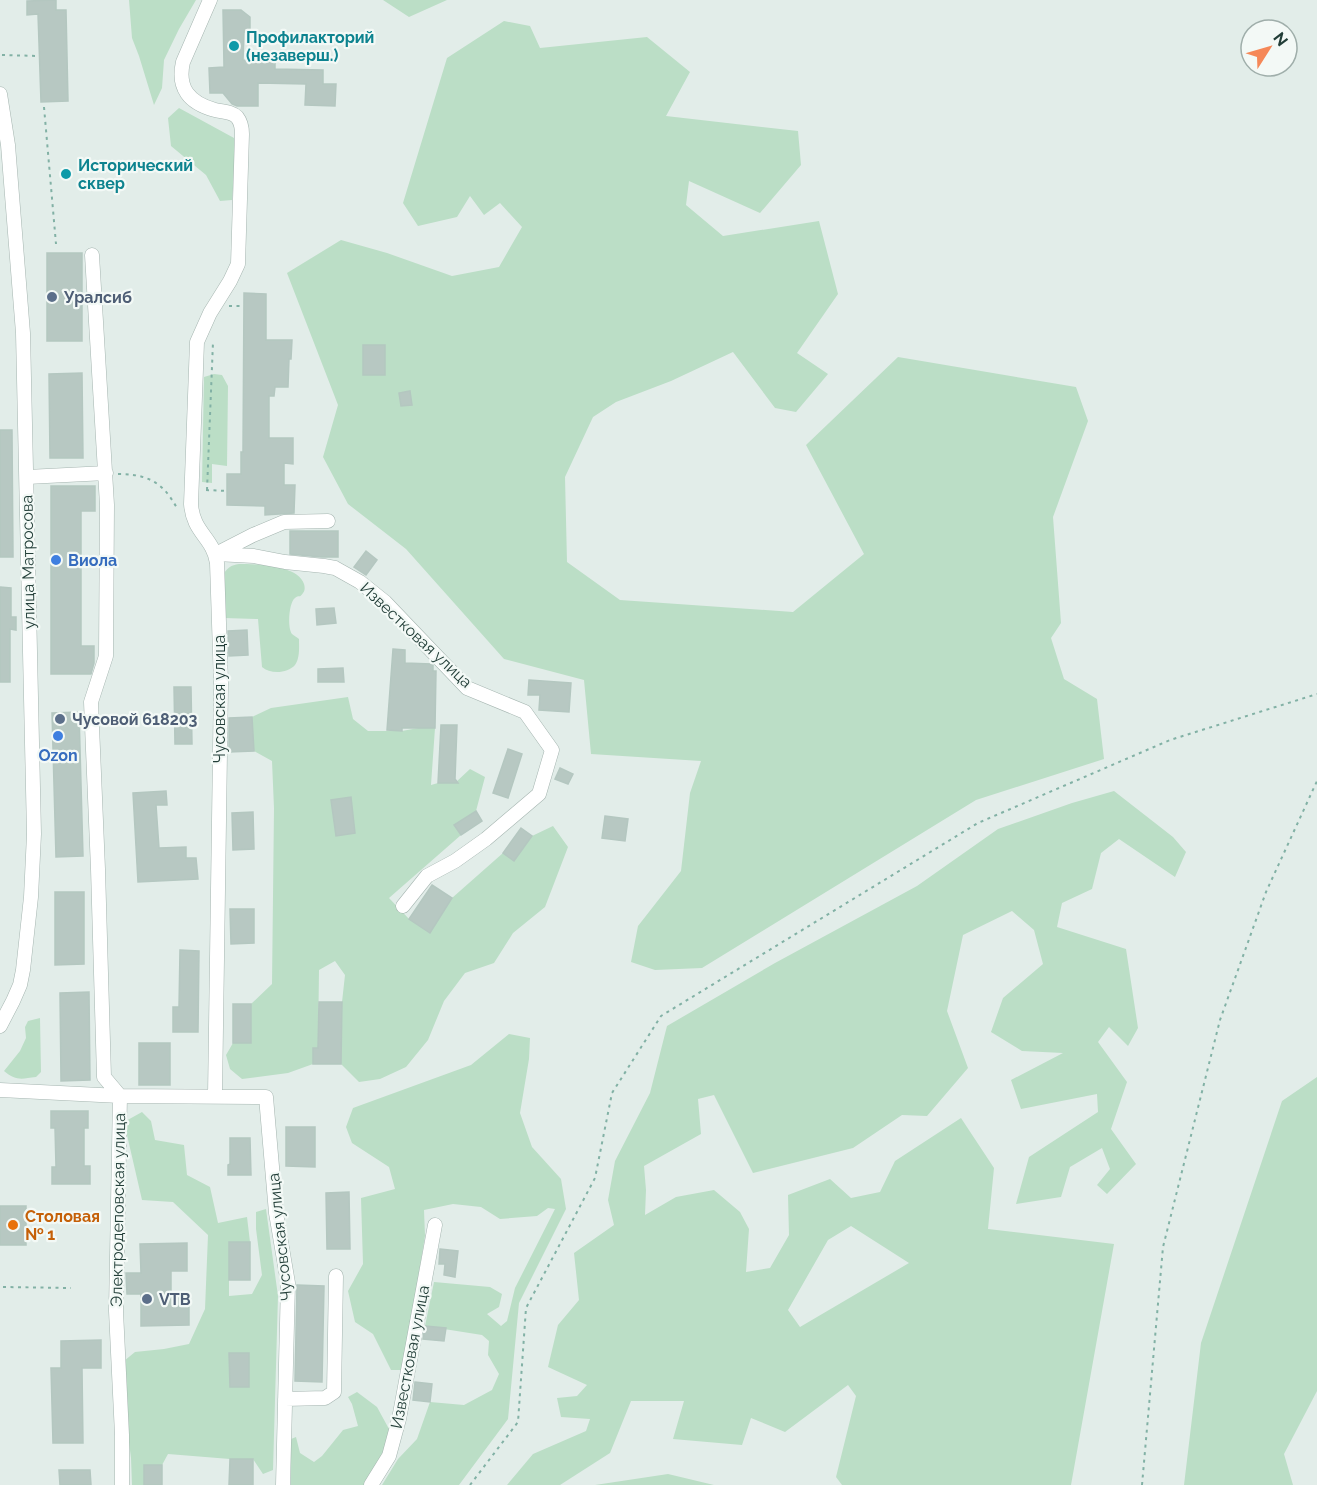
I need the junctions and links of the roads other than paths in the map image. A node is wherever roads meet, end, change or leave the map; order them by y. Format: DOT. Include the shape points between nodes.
graph roads {
  1 [pos="210,0"];
  2 [pos="0,94"];
  3 [pos="92,255"];
  4 [pos="106,473"];
  5 [pos="27,477"];
  6 [pos="328,521"];
  7 [pos="216,554"];
  8 [pos="403,906"];
  9 [pos="0,1026"];
  10 [pos="0,1090"];
  11 [pos="120,1096"];
  12 [pos="215,1096"];
  13 [pos="435,1225"];
  14 [pos="336,1276"];
  15 [pos="285,1399"];
  16 [pos="122,1485"];
  17 [pos="282,1485"];
  18 [pos="371,1485"];
  1 -- 7 [label="street" via="180,73 183,89 190,97 233,114 242,126 238,264 197,342 191,504 199,531"];
  2 -- 5 [label="street, улица Матросова" via="8,145 22,322"];
  3 -- 4 [label="street, Электродеповская улица"];
  4 -- 5 [label="street"];
  4 -- 11 [label="street, Электродеповская улица" via="106,656 91,702 104,1077"];
  5 -- 9 [label="street, улица Матросова" via="31,897 20,985"];
  6 -- 7 [label="street" via="284,522"];
  7 -- 8 [label="street, Известковая улица" via="324,566 347,574 385,602 467,688 525,712 552,750 539,794 486,839 427,876"];
  7 -- 12 [label="street, Чусовская улица" via="221,684"];
  10 -- 11 [label="street"];
  11 -- 12 [label="street"];
  11 -- 16 [label="street, Электродеповская улица" via="116,1311"];
  12 -- 15 [label="street, Чусовская улица" via="266,1097 276,1213 288,1283"];
  13 -- 18 [label="street, Известковая улица" via="399,1419 389,1456"];
  14 -- 15 [label="street" via="334,1392 325,1398"];
  15 -- 17 [label="street, Чусовская улица"];
}
